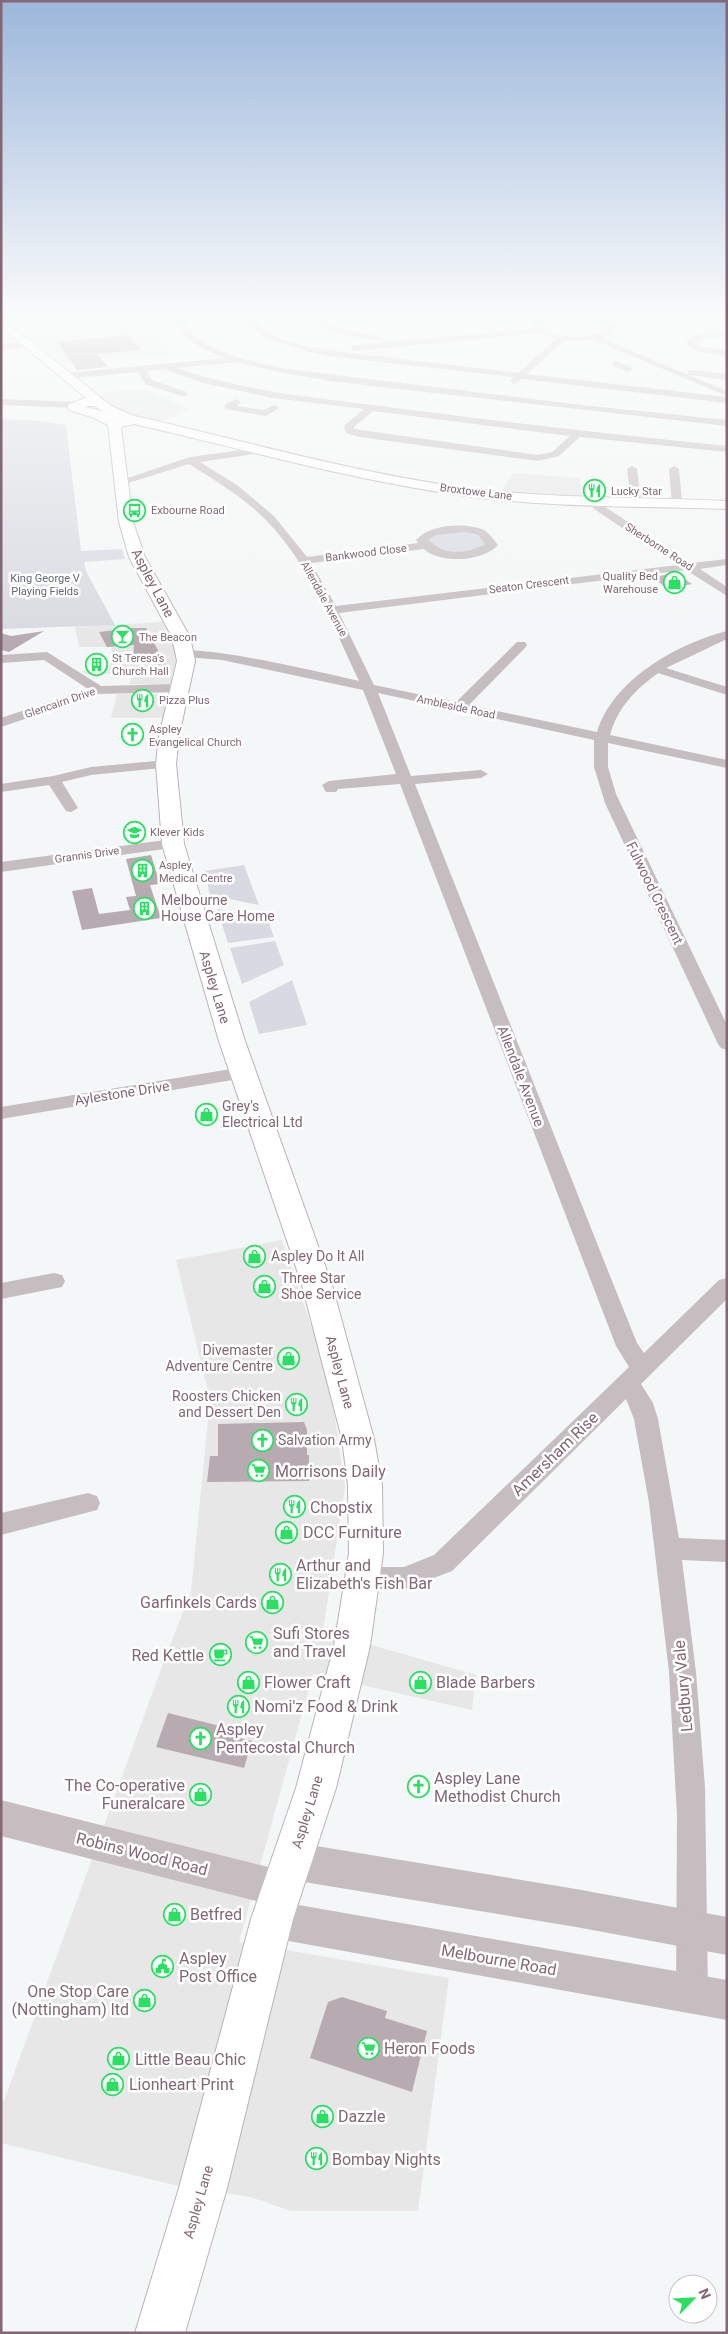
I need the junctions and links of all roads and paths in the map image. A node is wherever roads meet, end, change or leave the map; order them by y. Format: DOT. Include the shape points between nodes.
graph roads {
  1 [pos="114,424"];
  2 [pos="152,424"];
  3 [pos="352,424"];
  4 [pos="495,424"];
  5 [pos="577,434"];
  6 [pos="727,448"];
  7 [pos="264,450"];
  8 [pos="190,460"];
  9 [pos="674,468"];
  10 [pos="619,469"];
  11 [pos="632,469"];
  12 [pos="645,470"];
  13 [pos="121,479"];
  14 [pos="594,500"];
  15 [pos="636,501"];
  16 [pos="677,503"];
  17 [pos="727,505"];
  18 [pos="427,545"];
  19 [pos="304,561"];
  20 [pos="727,562"];
  21 [pos="687,566"];
  22 [pos="727,592"];
  23 [pos="332,610"];
  24 [pos="727,635"];
  25 [pos="522,645"];
  26 [pos="186,653"];
  27 [pos="1,659"];
  28 [pos="654,668"];
  29 [pos="179,688"];
  30 [pos="369,688"];
  31 [pos="98,690"];
  32 [pos="727,691"];
  33 [pos="458,708"];
  34 [pos="1,723"];
  35 [pos="602,738"];
  36 [pos="166,764"];
  37 [pos="727,764"];
  38 [pos="481,774"];
  39 [pos="404,779"];
  40 [pos="53,780"];
  41 [pos="1,788"];
  42 [pos="331,789"];
  43 [pos="71,808"];
  44 [pos="173,844"];
  45 [pos="1,867"];
  46 [pos="727,1044"];
  47 [pos="243,1073"];
  48 [pos="1,1113"];
  49 [pos="54,1281"];
  50 [pos="727,1286"];
  51 [pos="1,1291"];
  52 [pos="635,1376"];
  53 [pos="88,1503"];
  54 [pos="1,1524"];
  55 [pos="670,1549"];
  56 [pos="727,1551"];
  57 [pos="362,1578"];
  58 [pos="1,1818"];
  59 [pos="282,1890"];
  60 [pos="709,1933"];
  61 [pos="709,1998"];
  62 [pos="166,2330"];
  1 -- 13 [label="main road, Aspley Lane"];
  2 -- 7 [label="main road, Broxtowe Lane"];
  3 -- 5 [label="street" via="349,431 359,434 538,458 560,453"];
  4 -- 5 [label="street"];
  5 -- 6 [label="street"];
  7 -- 8 [label="street"];
  7 -- 14 [label="main road, Broxtowe Lane" via="448,489"];
  8 -- 13 [label="street"];
  8 -- 19 [label="street, Allendale Avenue" via="255,504"];
  9 -- 16 [label="street"];
  10 -- 11 [label="street"];
  11 -- 12 [label="street"];
  11 -- 15 [label="street"];
  13 -- 26 [label="main road, Aspley Lane" via="124,513 136,553 173,619"];
  14 -- 15 [label="main road, Broxtowe Lane"];
  14 -- 21 [label="street, Sherborne Road" via="610,515"];
  15 -- 16 [label="main road, Broxtowe Lane"];
  16 -- 17 [label="main road, Broxtowe Lane"];
  18 -- 18 [label="street, Bankwood Close" via="422,540 430,533 460,529 482,533 492,543 485,550 456,555 435,552"];
  18 -- 19 [label="street, Bankwood Close"];
  19 -- 23 [label="street, Allendale Avenue"];
  20 -- 21 [label="street, Seaton Crescent"];
  21 -- 22 [label="street, Sherborne Road"];
  21 -- 23 [label="street, Seaton Crescent"];
  23 -- 30 [label="street, Allendale Avenue"];
  24 -- 28 [label="street, Fulwood Crescent" via="687,650"];
  25 -- 33 [label="street"];
  26 -- 29 [label="main road, Aspley Lane"];
  26 -- 30 [label="street, Ambleside Road" via="222,656"];
  27 -- 31 [label="street" via="47,656"];
  28 -- 32 [label="street"];
  28 -- 35 [label="street, Fulwood Crescent" via="623,695"];
  29 -- 31 [label="street, Glencairn Drive"];
  29 -- 36 [label="main road, Aspley Lane"];
  30 -- 33 [label="street, Ambleside Road"];
  30 -- 39 [label="street, Allendale Avenue"];
  31 -- 34 [label="street, Glencairn Drive"];
  33 -- 35 [label="street, Ambleside Road"];
  35 -- 37 [label="street, Ambleside Road"];
  35 -- 46 [label="street, Fulwood Crescent" via="600,765 612,803"];
  36 -- 40 [label="street" via="91,771"];
  36 -- 44 [label="main road, Aspley Lane"];
  38 -- 39 [label="street"];
  39 -- 42 [label="street" via="329,785"];
  39 -- 52 [label="street, Allendale Avenue" via="480,966 627,1346"];
  40 -- 41 [label="street"];
  40 -- 43 [label="street"];
  44 -- 45 [label="street, Grannis Drive"];
  44 -- 47 [label="main road, Aspley Lane"];
  47 -- 48 [label="street, Aylestone Drive"];
  47 -- 57 [label="main road, Aspley Lane" via="317,1284 358,1439 366,1525"];
  49 -- 51 [label="street"];
  50 -- 52 [label="street, Amersham Rise"];
  52 -- 55 [label="street, Ledbury Vale"];
  52 -- 57 [label="street, Amersham Rise" via="443,1563 405,1578"];
  53 -- 54 [label="street"];
  55 -- 56 [label="street"];
  55 -- 60 [label="street, Ledbury Vale"];
  57 -- 59 [label="main road, Aspley Lane" via="350,1656 316,1788"];
  58 -- 59 [label="street, Robins Wood Road"];
  59 -- 60 [label="street"];
  59 -- 61 [label="street, Melbourne Road"];
  59 -- 62 [label="main road, Aspley Lane"];
  60 -- 61 [label="street, Ledbury Vale"];
}
